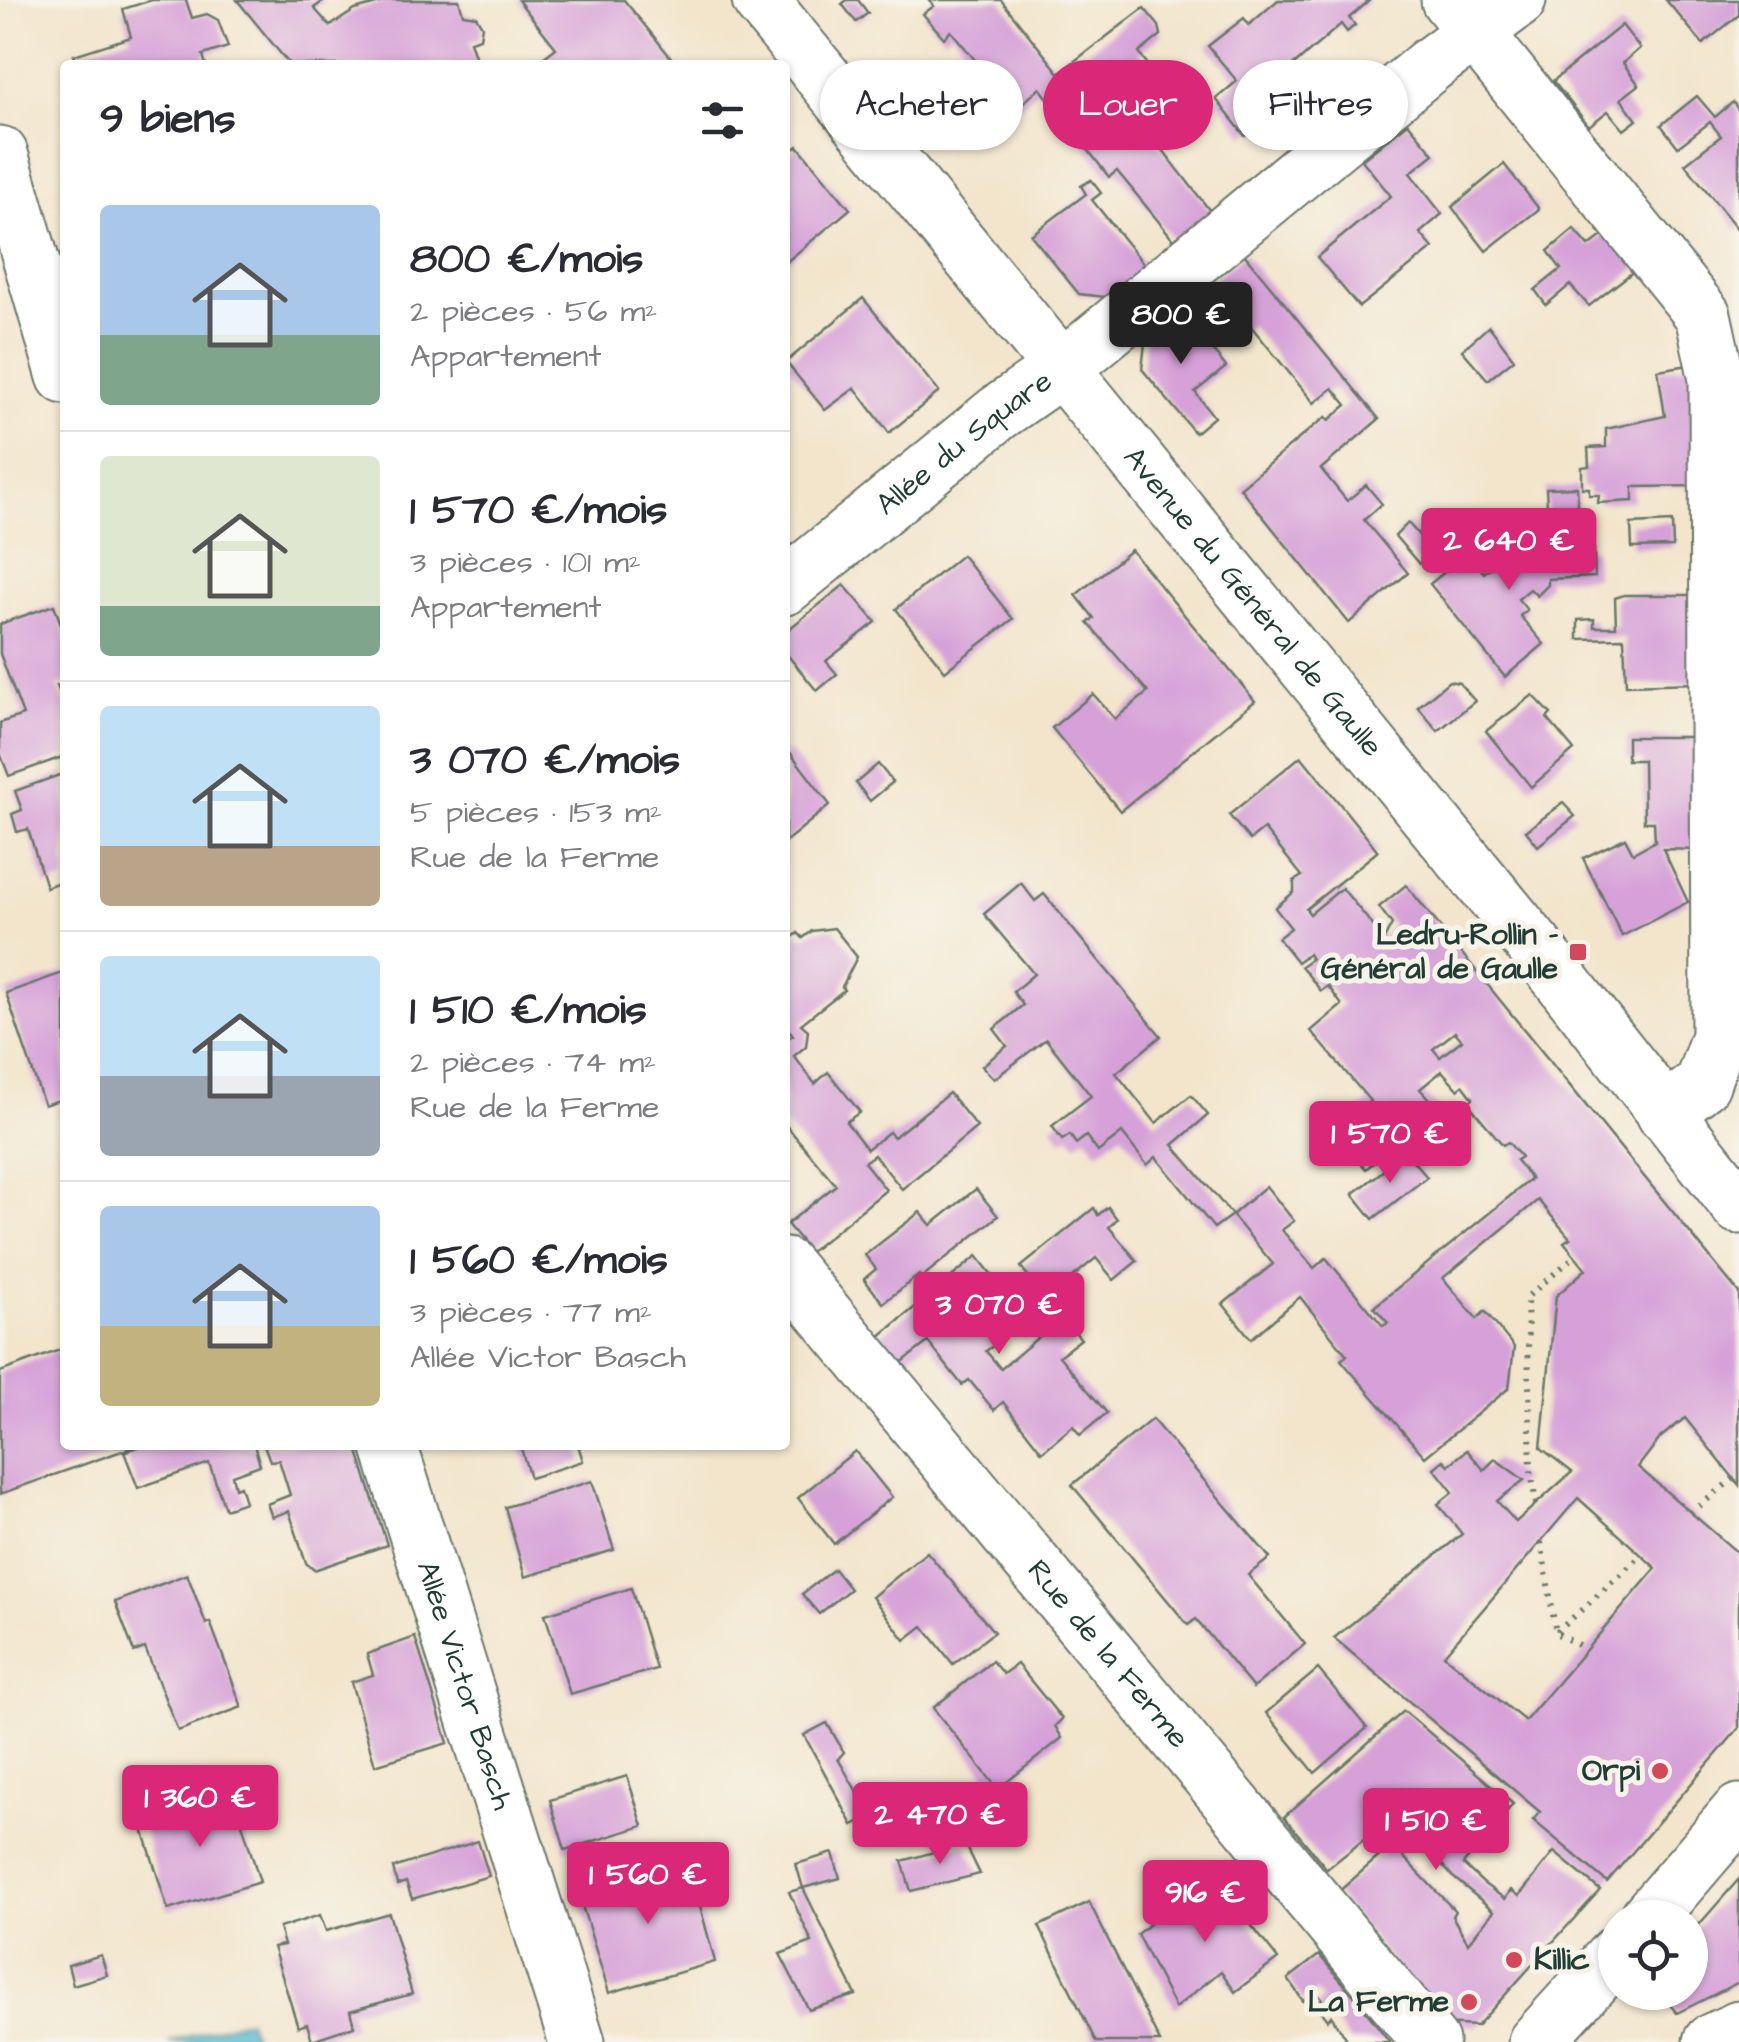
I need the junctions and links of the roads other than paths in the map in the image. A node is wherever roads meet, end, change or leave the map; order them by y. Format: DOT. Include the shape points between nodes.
graph roads {
  1 [pos="760,0"];
  2 [pos="1480,11"];
  3 [pos="0,154"];
  4 [pos="60,359"];
  5 [pos="1064,368"];
  6 [pos="790,583"];
  7 [pos="1664,1113"];
  8 [pos="1739,1206"];
  9 [pos="790,1272"];
  10 [pos="391,1450"];
  11 [pos="1739,1812"];
  12 [pos="1663,1900"];
  13 [pos="1598,1974"];
  14 [pos="1739,2029"];
  15 [pos="577,2042"];
  16 [pos="1430,2042"];
  17 [pos="1536,2042"];
  18 [pos="1712,2042"];
  1 -- 5 [label="street, Avenue du Général de Gaulle"];
  2 -- 5 [label="street, Allée du Square" via="1430,65"];
  2 -- 7 [label="street" via="1704,315 1718,378 1719,1036 1702,1084"];
  3 -- 4 [label="street"];
  5 -- 6 [label="street, Allée du Square" via="998,413"];
  5 -- 7 [label="street, Avenue du Général de Gaulle"];
  7 -- 8 [label="street, Avenue du Général de Gaulle"];
  9 -- 16 [label="street, Rue de la Ferme"];
  10 -- 15 [label="street, Allée Victor Basch"];
  11 -- 12 [label="street"];
  13 -- 17 [label="street"];
  14 -- 18 [label="street"];
}
